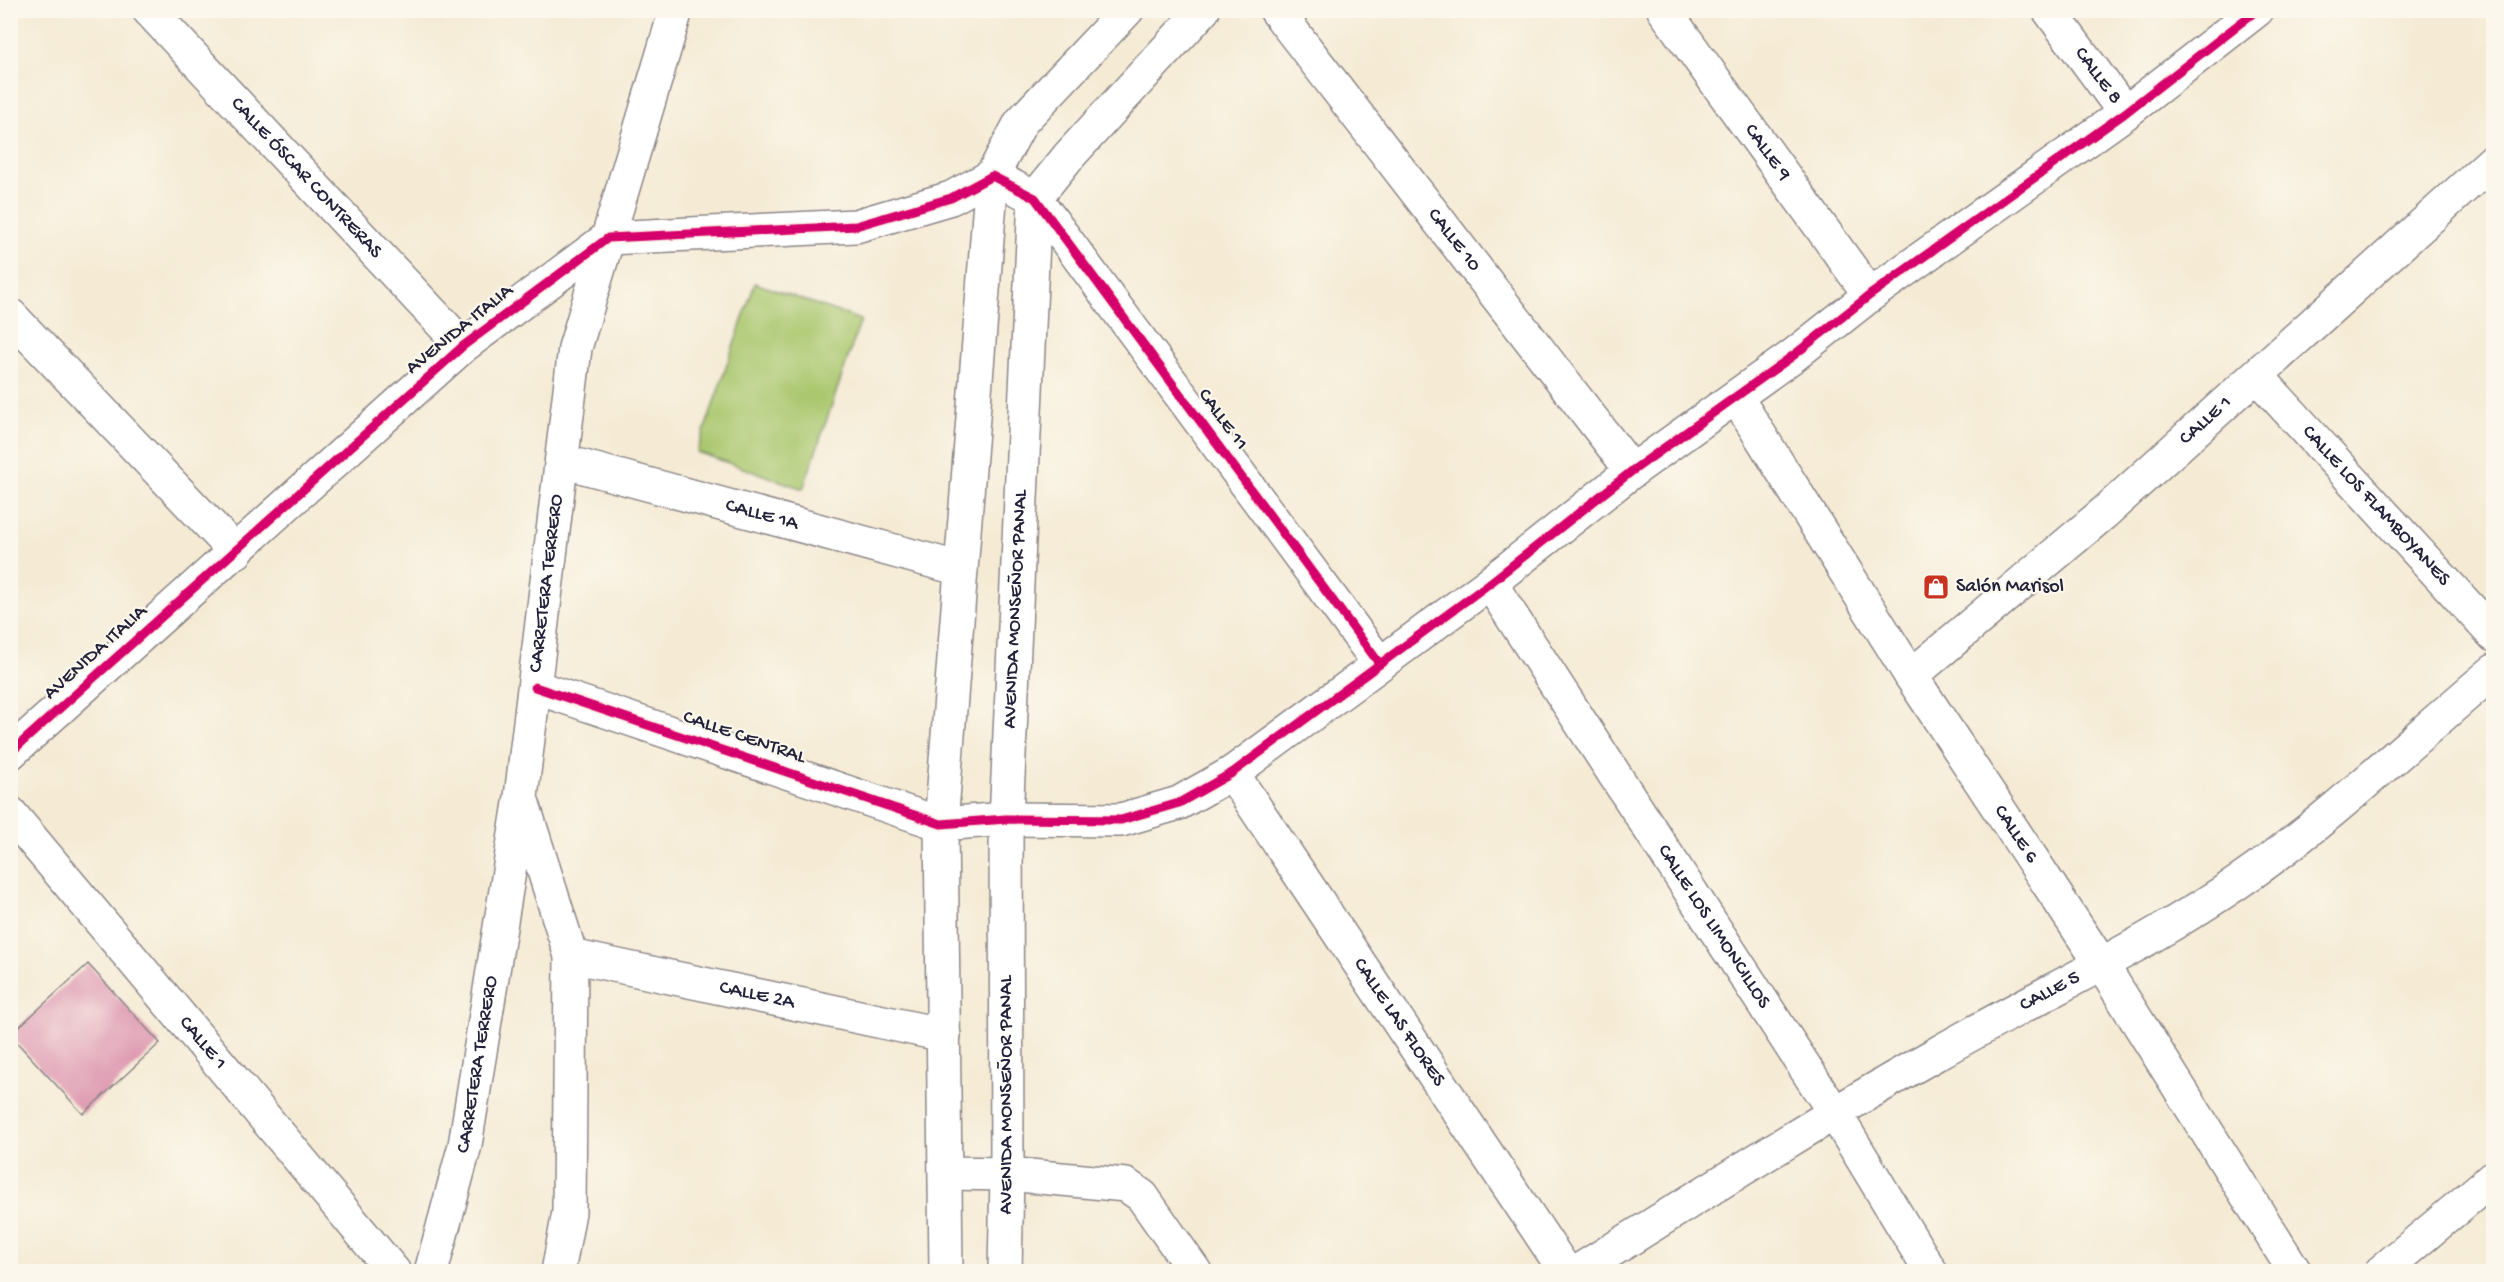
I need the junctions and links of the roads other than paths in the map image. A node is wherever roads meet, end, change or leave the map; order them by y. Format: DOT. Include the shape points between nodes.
graph roads {
  1 [pos="676,10"];
  2 [pos="1127,10"];
  3 [pos="1203,10"];
  4 [pos="1276,10"];
  5 [pos="1664,10"];
  6 [pos="2049,10"];
  7 [pos="2257,10"];
  8 [pos="158,14"];
  9 [pos="2125,113"];
  10 [pos="2493,163"];
  11 [pos="992,176"];
  12 [pos="1035,198"];
  13 [pos="608,237"];
  14 [pos="1870,295"];
  15 [pos="10,315"];
  16 [pos="463,346"];
  17 [pos="2257,376"];
  18 [pos="1736,397"];
  19 [pos="562,461"];
  20 [pos="1632,471"];
  21 [pos="236,552"];
  22 [pos="961,569"];
  23 [pos="1490,583"];
  24 [pos="2493,636"];
  25 [pos="1379,663"];
  26 [pos="2493,670"];
  27 [pos="1911,676"];
  28 [pos="535,687"];
  29 [pos="10,753"];
  30 [pos="1232,773"];
  31 [pos="521,797"];
  32 [pos="10,813"];
  33 [pos="1006,819"];
  34 [pos="941,824"];
  35 [pos="571,956"];
  36 [pos="2103,965"];
  37 [pos="944,1035"];
  38 [pos="1834,1112"];
  39 [pos="947,1173"];
  40 [pos="1007,1174"];
  41 [pos="2493,1177"];
  42 [pos="394,1272"];
  43 [pos="431,1272"];
  44 [pos="558,1272"];
  45 [pos="946,1272"];
  46 [pos="1005,1272"];
  47 [pos="1195,1272"];
  48 [pos="1566,1272"];
  49 [pos="1577,1272"];
  50 [pos="1931,1272"];
  51 [pos="2295,1272"];
  52 [pos="2381,1272"];
  1 -- 13 [label="street, CARRETERA TERRERO"];
  2 -- 11 [label="street" via="1021,122"];
  3 -- 12 [label="street"];
  4 -- 20 [label="street, CALLE 10"];
  5 -- 14 [label="street, CALLE 9"];
  6 -- 9 [label="street, CALLE 8"];
  7 -- 9 [label="street"];
  8 -- 16 [label="street, CALLE ÓSCAR CONTRERAS"];
  9 -- 14 [label="street"];
  10 -- 17 [label="street, CALLE 1"];
  11 -- 12 [label="street"];
  11 -- 13 [label="street" via="951,198 855,226"];
  11 -- 22 [label="street"];
  12 -- 25 [label="street, CALLE 11"];
  12 -- 33 [label="street, AVENIDA MONSEÑOR PANAL"];
  13 -- 16 [label="street, AVENIDA ITALIA"];
  13 -- 19 [label="street, CARRETERA TERRERO" via="575,348"];
  14 -- 18 [label="street"];
  15 -- 21 [label="street"];
  16 -- 21 [label="street, AVENIDA ITALIA"];
  17 -- 24 [label="street, CALLE LOS FLAMBOYANES"];
  17 -- 27 [label="street, CALLE 1" via="2045,565"];
  18 -- 20 [label="street"];
  18 -- 27 [label="street, CALLE 6"];
  19 -- 22 [label="street, CALLE 1A"];
  19 -- 28 [label="street, CARRETERA TERRERO"];
  20 -- 23 [label="street"];
  21 -- 29 [label="street, AVENIDA ITALIA"];
  22 -- 34 [label="street"];
  23 -- 25 [label="street"];
  23 -- 38 [label="street, CALLE LOS LIMONCILLOS"];
  25 -- 30 [label="street"];
  26 -- 36 [label="street, CALLE 5" via="2328,812 2243,879"];
  27 -- 36 [label="street, CALLE 6"];
  28 -- 31 [label="street, CARRETERA TERRERO"];
  28 -- 34 [label="street, CALLE CENTRAL"];
  30 -- 33 [label="street" via="1179,803 1121,820"];
  30 -- 48 [label="street, CALLE LAS FLORES"];
  31 -- 35 [label="street"];
  31 -- 43 [label="street, CARRETERA TERRERO" via="465,1145"];
  32 -- 42 [label="street, CALLE 1"];
  33 -- 34 [label="street"];
  33 -- 40 [label="street, AVENIDA MONSEÑOR PANAL"];
  34 -- 37 [label="street"];
  35 -- 37 [label="street, CALLE 2A"];
  35 -- 44 [label="street" via="569,1212"];
  36 -- 38 [label="street, CALLE 5"];
  36 -- 51 [label="street, CALLE 6"];
  37 -- 39 [label="street"];
  38 -- 49 [label="street, CALLE 5"];
  38 -- 50 [label="street, CALLE LOS LIMONCILLOS"];
  39 -- 40 [label="street"];
  39 -- 45 [label="street"];
  40 -- 46 [label="street, AVENIDA MONSEÑOR PANAL"];
  40 -- 47 [label="street" via="1126,1185 1143,1196"];
  41 -- 52 [label="street"];
}
